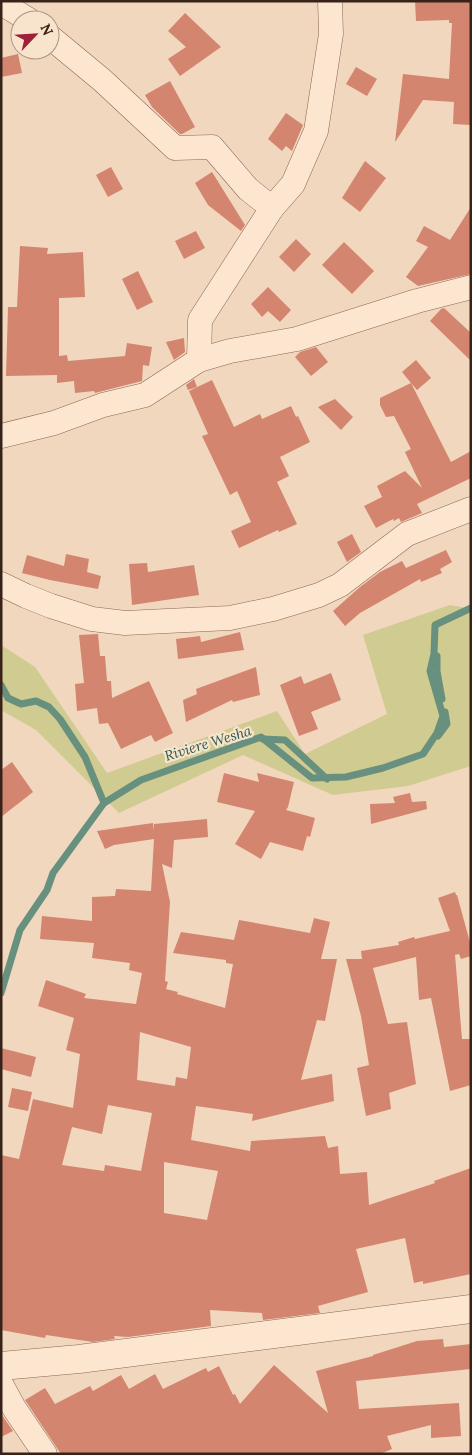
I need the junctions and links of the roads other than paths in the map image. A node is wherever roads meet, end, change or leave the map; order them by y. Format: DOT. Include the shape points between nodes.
graph roads {
  1 [pos="330,1"];
  2 [pos="1,3"];
  3 [pos="13,10"];
  4 [pos="60,45"];
  5 [pos="272,208"];
  6 [pos="471,287"];
  7 [pos="199,360"];
  8 [pos="1,436"];
  9 [pos="471,509"];
  10 [pos="1,584"];
  11 [pos="471,1309"];
  12 [pos="1,1366"];
  13 [pos="1,1384"];
  14 [pos="45,1454"];
  1 -- 5 [label="street" via="331,34 316,131 293,184"];
  2 -- 3 [label="street"];
  4 -- 5 [label="street" via="175,148 212,147 248,189"];
  5 -- 7 [label="street" via="200,320"];
  6 -- 7 [label="street" via="297,339"];
  7 -- 8 [label="street" via="145,395"];
  9 -- 10 [label="street" via="407,534 340,585 319,595 230,618 125,623 92,619 51,606"];
  11 -- 12 [label="street"];
  13 -- 14 [label="street"];
}
